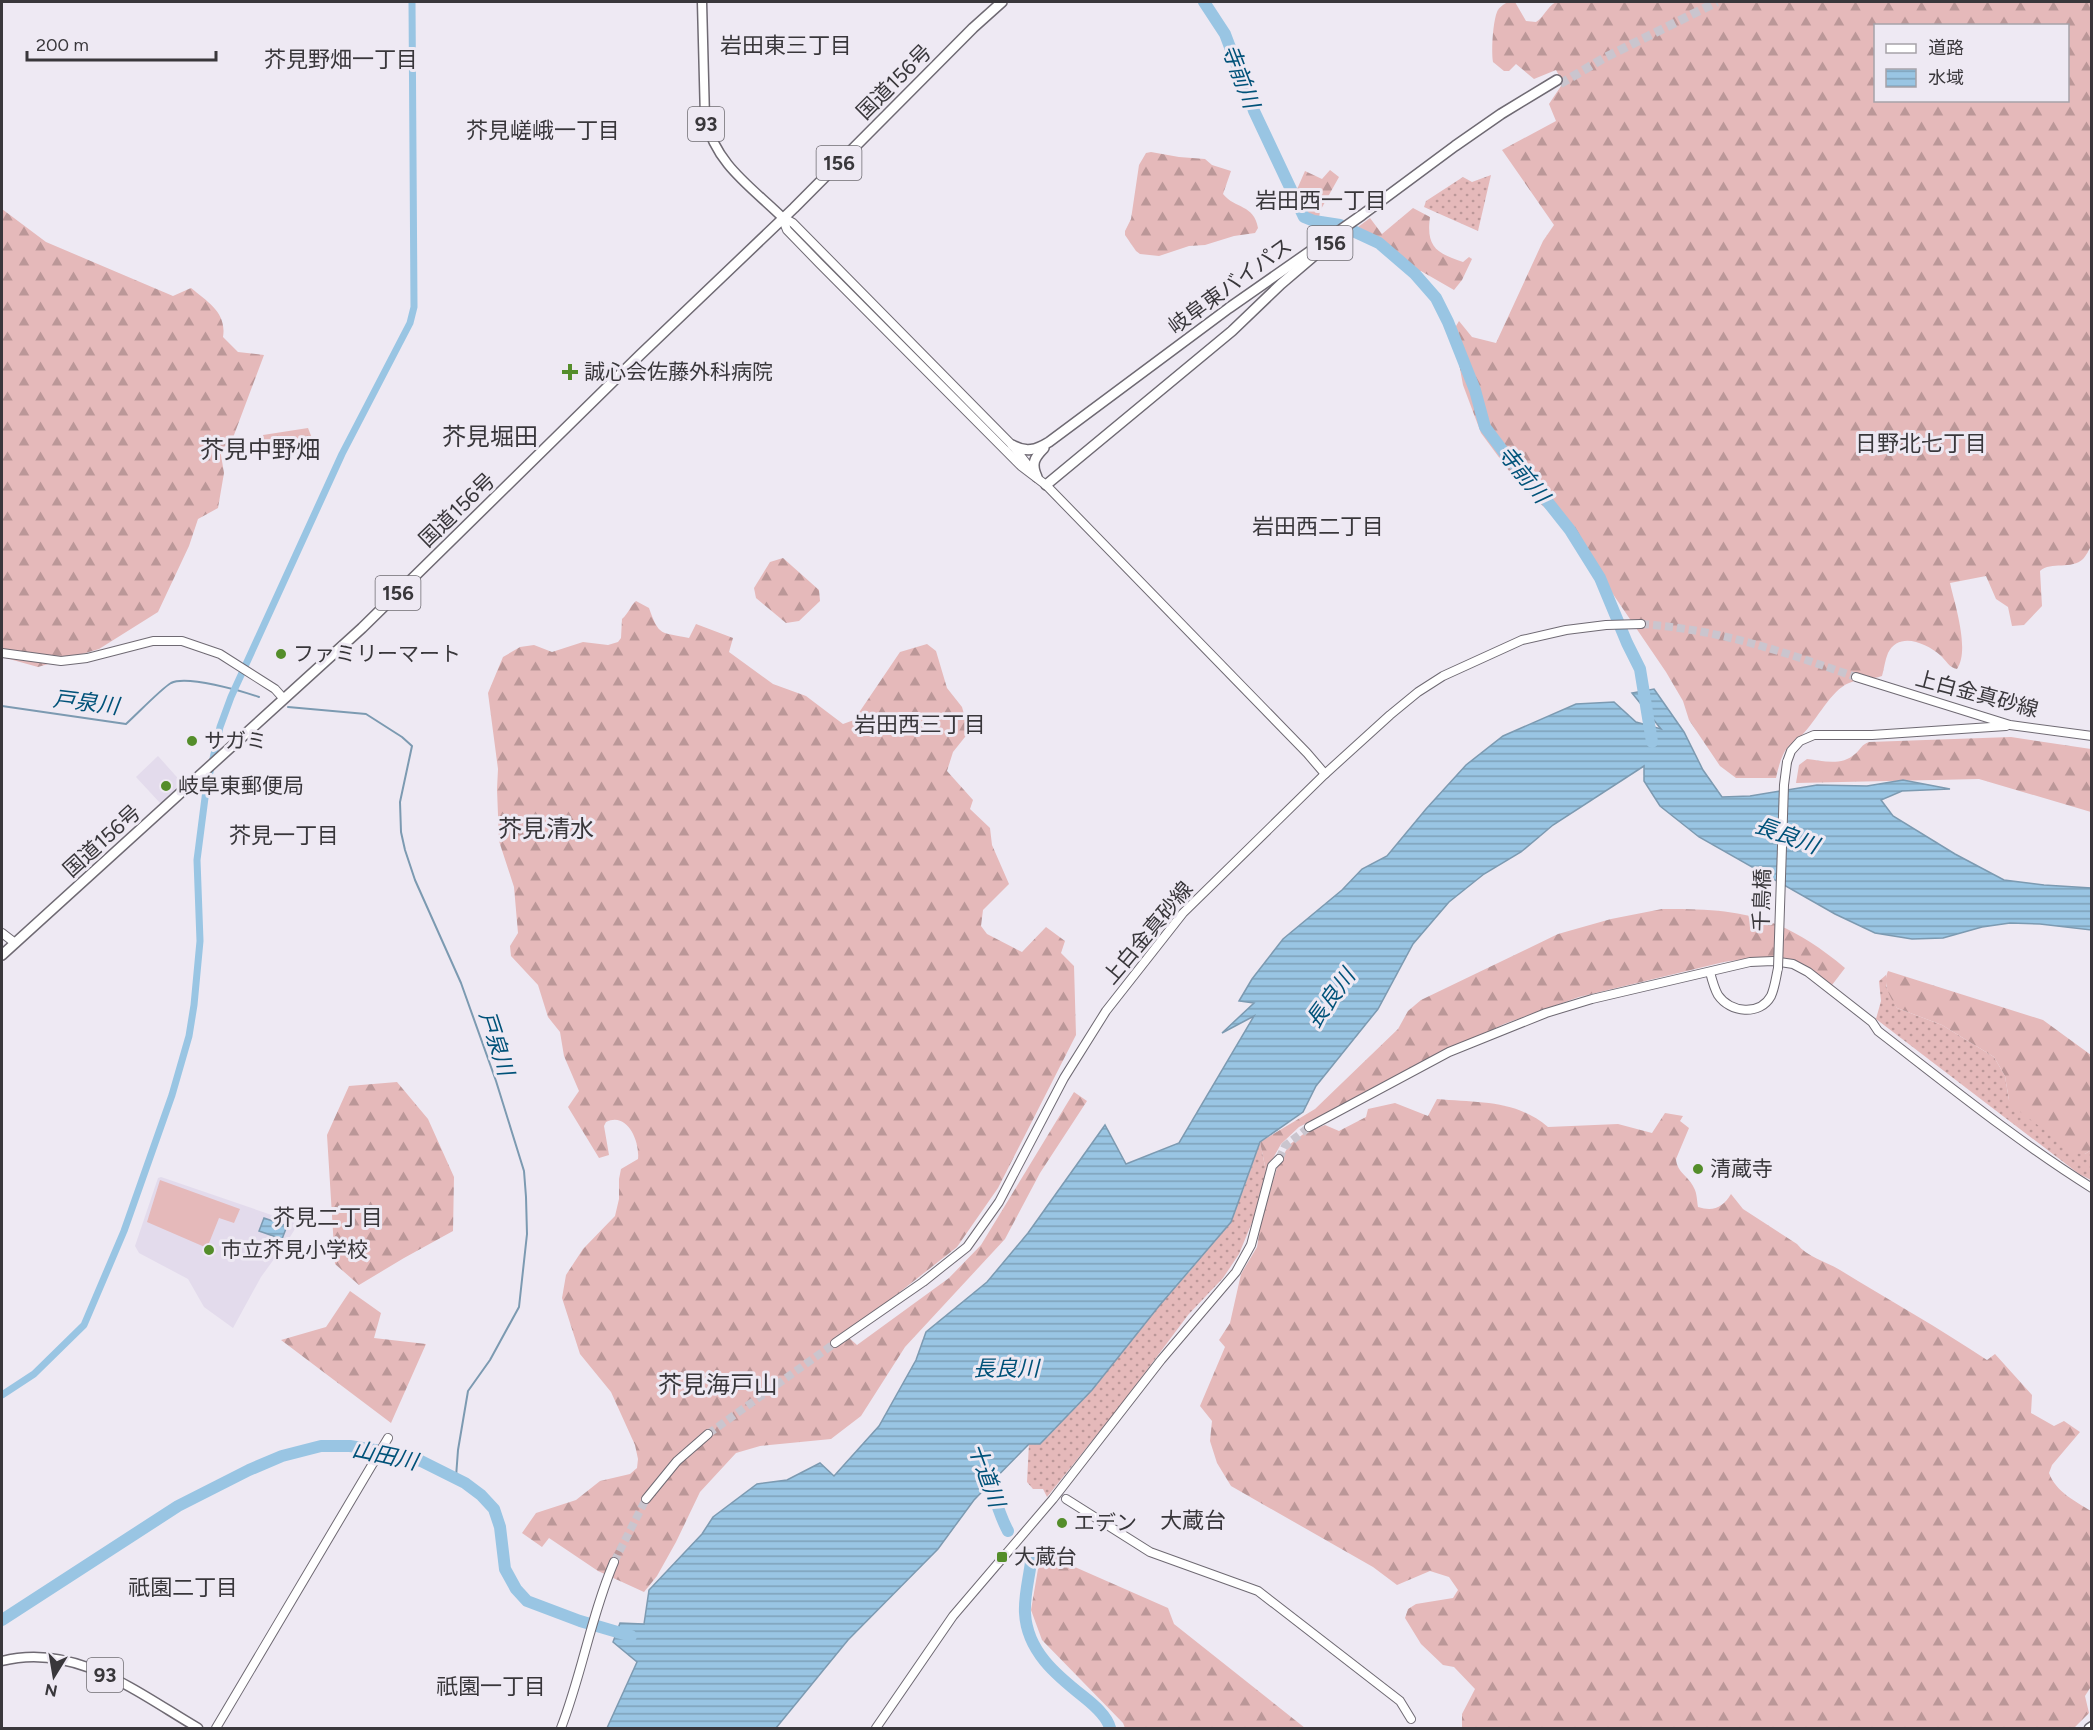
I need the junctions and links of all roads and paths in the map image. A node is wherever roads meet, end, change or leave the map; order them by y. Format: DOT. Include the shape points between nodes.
graph roads {
  1 [pos="702,2"];
  2 [pos="997,3"];
  3 [pos="782,217"];
  4 [pos="1049,442"];
  5 [pos="1012,445"];
  6 [pos="1037,477"];
  7 [pos="1046,485"];
  8 [pos="1637,624"];
  9 [pos="2,654"];
  10 [pos="1856,677"];
  11 [pos="283,698"];
  12 [pos="2010,725"];
  13 [pos="2091,736"];
  14 [pos="1325,774"];
  15 [pos="2,933"];
  16 [pos="15,943"];
  17 [pos="2,955"];
  18 [pos="1710,972"];
  19 [pos="1309,1126"];
  20 [pos="1279,1159"];
  21 [pos="2091,1188"];
  22 [pos="835,1343"];
  23 [pos="708,1434"];
  24 [pos="388,1438"];
  25 [pos="646,1498"];
  26 [pos="1066,1499"];
  27 [pos="614,1562"];
  28 [pos="2,1661"];
  29 [pos="1411,1719"];
  30 [pos="198,1728"];
  31 [pos="216,1728"];
  32 [pos="561,1728"];
  33 [pos="876,1728"];
  1 -- 3 [label="main road, 93" via="705,119 710,137 725,163"];
  2 -- 3 [label="highway, 国道156号 / 156"];
  3 -- 5 [label="street" via="794,223"];
  3 -- 6 [label="street" via="788,231 931,378"];
  3 -- 11 [label="highway, 国道156号 / 156" via="362,628"];
  4 -- 5 [label="highway, 岐阜東バイパス / 156" via="1033,450"];
  4 -- 6 [label="highway" via="1034,461 1032,467"];
  4 -- 7 [label="highway, 岐阜東バイパス / 156" via="1501,114 1558,82 1330,243 1224,338"];
  5 -- 6 [label="street"];
  6 -- 7 [label="street"];
  7 -- 14 [label="street"];
  8 -- 14 [label="street, 上白金真砂線" via="1566,630 1522,640 1443,676 1396,709"];
  9 -- 11 [label="street" via="61,661 153,641 182,641 219,654"];
  10 -- 12 [label="street, 上白金真砂線"];
  11 -- 16 [label="highway, 国道156号 / 156"];
  12 -- 13 [label="street, 上白金真砂線"];
  12 -- 18 [label="street, 千鳥橋, bridge" via="1814,735 1800,741 1787,762 1784,786 1778,968 1770,998 1760,1007 1737,1009 1718,995"];
  14 -- 22 [label="street, 上白金真砂線" via="1183,913 1107,1011 1054,1096 999,1202 967,1247"];
  15 -- 16 [label="street"];
  16 -- 17 [label="highway, 国道156号 / 156"];
  18 -- 19 [label="street" via="1592,999 1499,1031 1449,1052"];
  18 -- 21 [label="street" via="1750,962 1794,964 1985,1113"];
  20 -- 33 [label="street" via="1272,1166 1251,1245 1236,1272 953,1616"];
  23 -- 25 [label="street" via="677,1461"];
  24 -- 31 [label="street"];
  26 -- 29 [label="street" via="1150,1552 1258,1591 1400,1701"];
  27 -- 32 [label="street"];
  28 -- 30 [label="main road, 93" via="35,1656 84,1665"];
}
